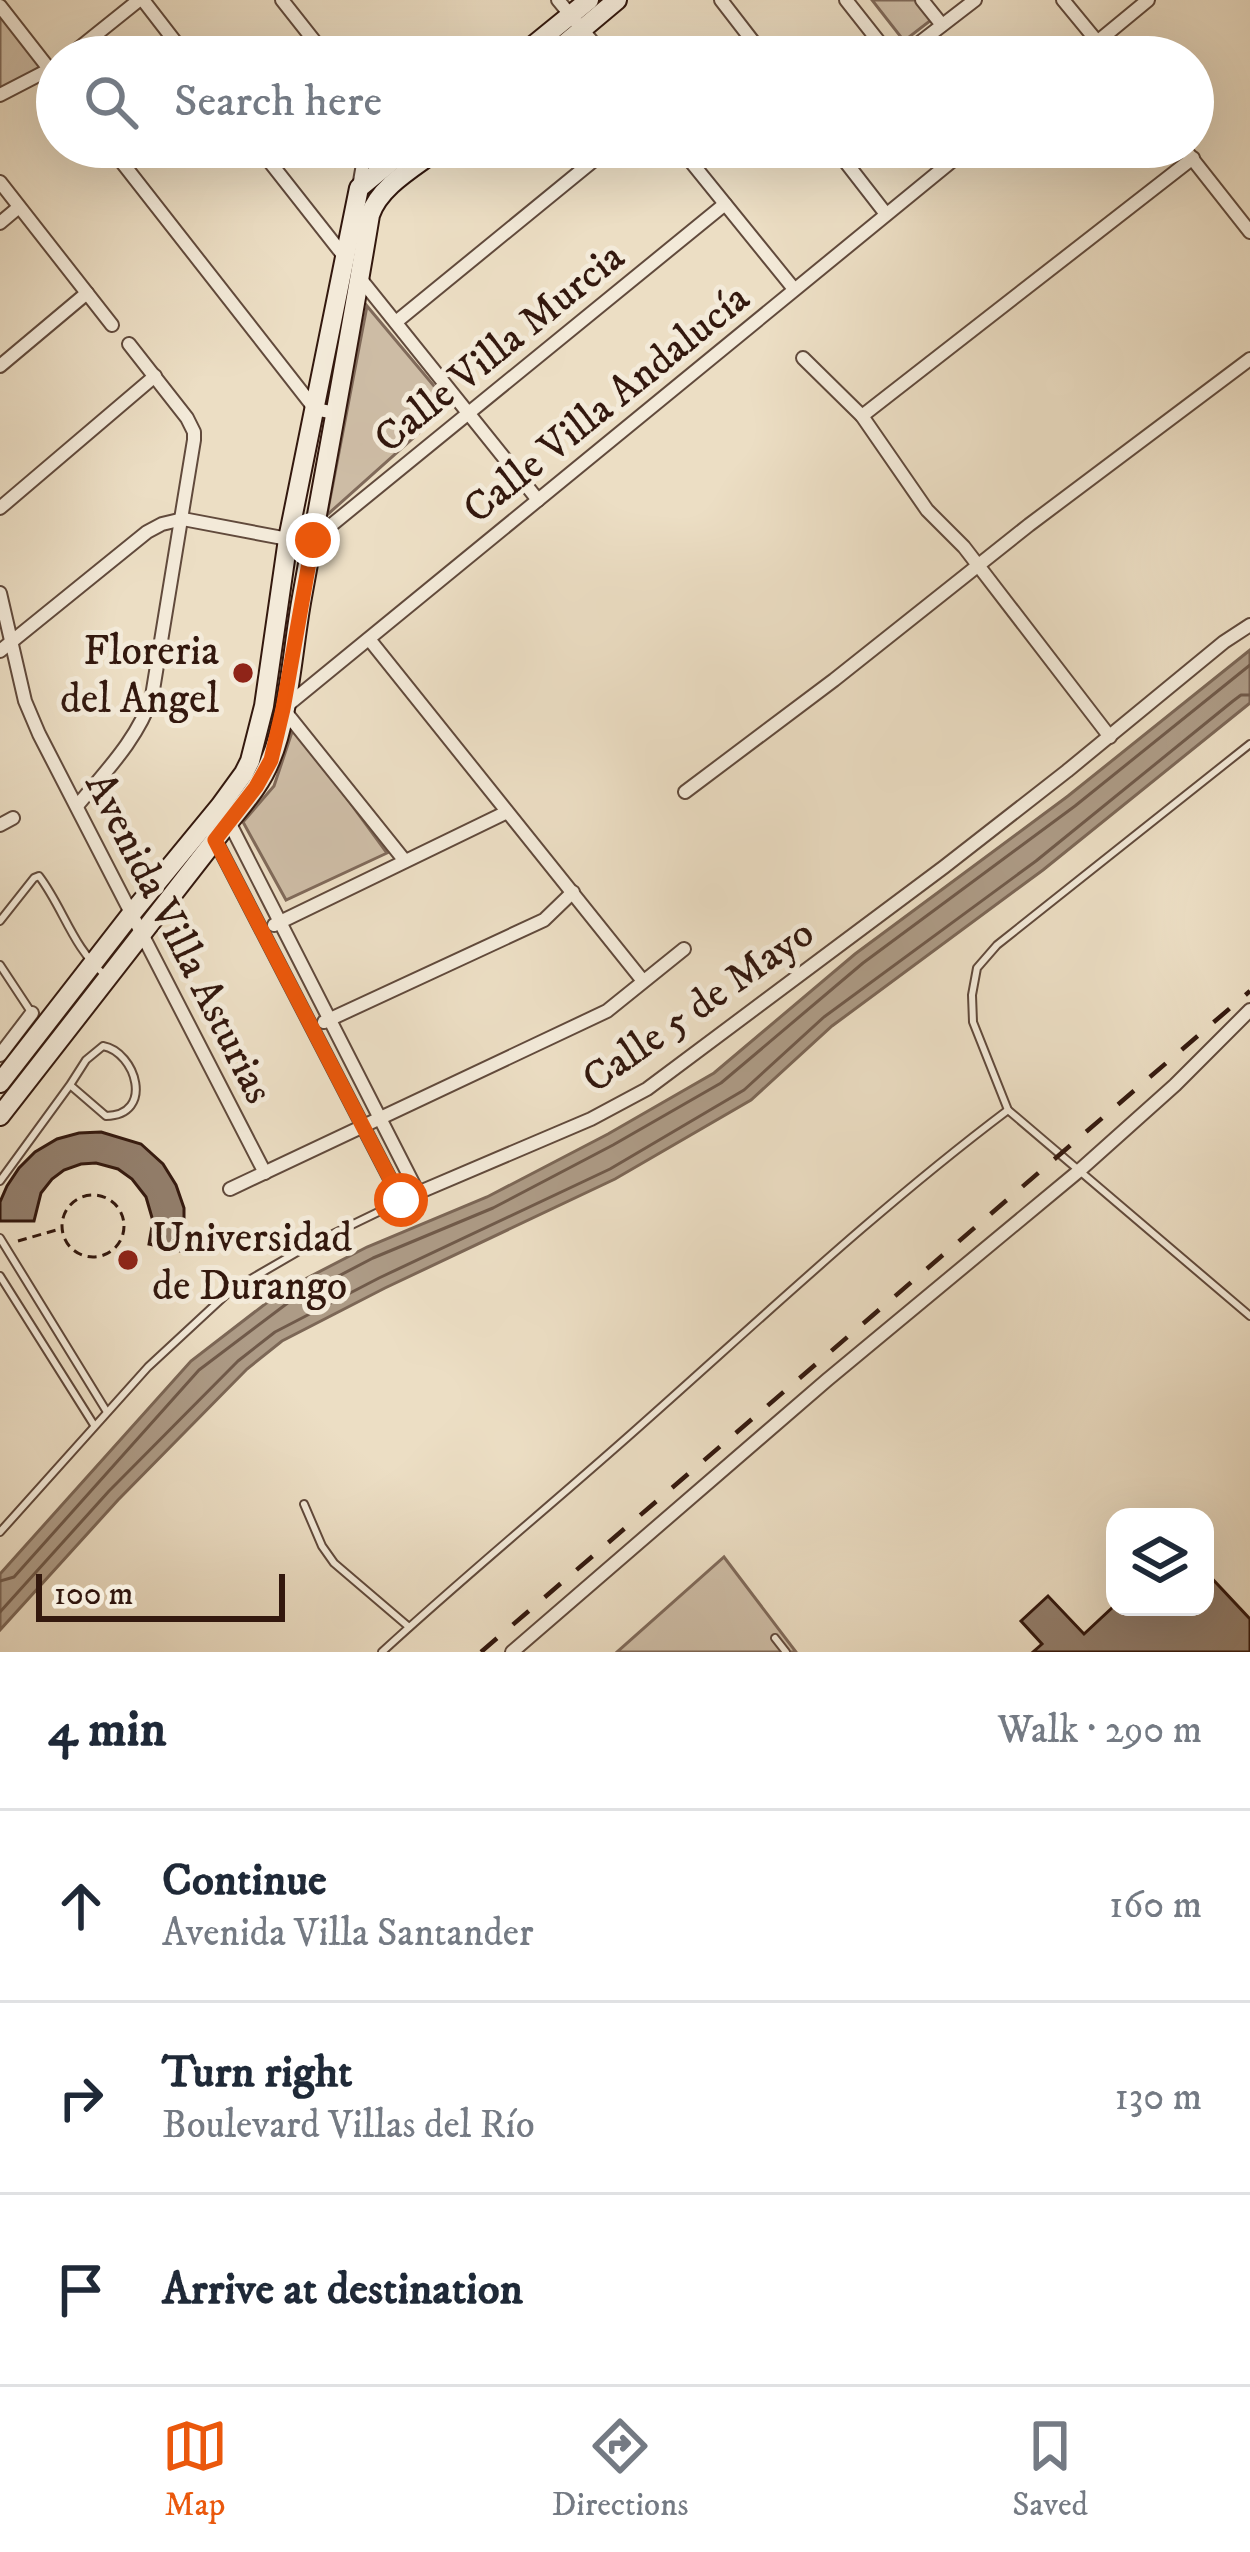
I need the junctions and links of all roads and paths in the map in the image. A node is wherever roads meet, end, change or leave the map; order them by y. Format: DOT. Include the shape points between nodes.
graph roads {
  1 [pos="141,0"];
  2 [pos="282,0"];
  3 [pos="589,0"];
  4 [pos="617,0"];
  5 [pos="721,0"];
  6 [pos="846,0"];
  7 [pos="922,0"];
  8 [pos="975,0"];
  9 [pos="1063,0"];
  10 [pos="1148,0"];
  11 [pos="0,6"];
  12 [pos="570,15"];
  13 [pos="942,26"];
  14 [pos="95,36"];
  15 [pos="170,36"];
  16 [pos="310,36"];
  17 [pos="544,36"];
  18 [pos="749,36"];
  19 [pos="874,36"];
  20 [pos="929,36"];
  21 [pos="1093,36"];
  22 [pos="1105,36"];
  23 [pos="36,49"];
  24 [pos="36,80"];
  25 [pos="0,95"];
  26 [pos="127,168"];
  27 [pos="274,168"];
  28 [pos="362,168"];
  29 [pos="383,168"];
  30 [pos="415,168"];
  31 [pos="584,168"];
  32 [pos="696,168"];
  33 [pos="850,168"];
  34 [pos="943,168"];
  35 [pos="1169,168"];
  36 [pos="1200,168"];
  37 [pos="0,182"];
  38 [pos="358,188"];
  39 [pos="725,204"];
  40 [pos="19,206"];
  41 [pos="886,214"];
  42 [pos="0,223"];
  43 [pos="1250,232"];
  44 [pos="345,258"];
  45 [pos="360,278"];
  46 [pos="794,289"];
  47 [pos="87,293"];
  48 [pos="396,322"];
  49 [pos="112,325"];
  50 [pos="129,344"];
  51 [pos="803,358"];
  52 [pos="1250,359"];
  53 [pos="0,366"];
  54 [pos="155,376"];
  55 [pos="325,411"];
  56 [pos="467,413"];
  57 [pos="862,416"];
  58 [pos="538,500"];
  59 [pos="0,508"];
  60 [pos="183,519"];
  61 [pos="288,539"];
  62 [pos="313,540"];
  63 [pos="978,566"];
  64 [pos="0,593"];
  65 [pos="1250,625"];
  66 [pos="369,639"];
  67 [pos="5,647"];
  68 [pos="274,708"];
  69 [pos="1110,737"];
  70 [pos="1250,744"];
  71 [pos="685,792"];
  72 [pos="76,806"];
  73 [pos="507,812"];
  74 [pos="224,814"];
  75 [pos="211,831"];
  76 [pos="405,861"];
  77 [pos="573,892"];
  78 [pos="131,913"];
  79 [pos="0,921"];
  80 [pos="280,922"];
  81 [pos="262,930"];
  82 [pos="142,933"];
  83 [pos="684,949"];
  84 [pos="91,964"];
  85 [pos="0,965"];
  86 [pos="109,979"];
  87 [pos="643,981"];
  88 [pos="1250,1010"];
  89 [pos="329,1019"];
  90 [pos="37,1021"];
  91 [pos="312,1028"];
  92 [pos="0,1055"];
  93 [pos="0,1083"];
  94 [pos="70,1085"];
  95 [pos="1008,1110"];
  96 [pos="0,1116"];
  97 [pos="380,1118"];
  98 [pos="363,1126"];
  99 [pos="1079,1170"];
  100 [pos="265,1173"];
  101 [pos="0,1181"];
  102 [pos="230,1189"];
  103 [pos="417,1191"];
  104 [pos="401,1200"];
  105 [pos="62,1228"];
  106 [pos="2,1242"];
  107 [pos="0,1276"];
  108 [pos="1250,1316"];
  109 [pos="107,1412"];
  110 [pos="95,1426"];
  111 [pos="304,1504"];
  112 [pos="0,1532"];
  113 [pos="409,1627"];
  114 [pos="775,1638"];
  115 [pos="382,1652"];
  116 [pos="512,1652"];
  117 [pos="786,1652"];
  1 -- 14 [label="street"];
  1 -- 15 [label="street"];
  2 -- 16 [label="street"];
  3 -- 12 [label="street"];
  4 -- 12 [label="street"];
  5 -- 18 [label="street"];
  6 -- 19 [label="street"];
  7 -- 13 [label="street"];
  8 -- 13 [label="street"];
  9 -- 21 [label="street"];
  10 -- 22 [label="street"];
  11 -- 23 [label="street"];
  12 -- 17 [label="street"];
  13 -- 20 [label="street"];
  24 -- 25 [label="street"];
  26 -- 55 [label="street"];
  27 -- 44 [label="street"];
  28 -- 38 [label="street"];
  29 -- 38 [label="street"];
  30 -- 45 [label="street" via="374,201"];
  31 -- 48 [label="street"];
  32 -- 39 [label="street"];
  33 -- 41 [label="street"];
  34 -- 41 [label="street, Calle Villa Andalucía"];
  35 -- 57 [label="street"];
  36 -- 43 [label="street"];
  37 -- 40 [label="street"];
  38 -- 44 [label="street"];
  39 -- 46 [label="street"];
  39 -- 56 [label="street, Calle Villa Murcia"];
  40 -- 42 [label="street"];
  40 -- 47 [label="street"];
  41 -- 46 [label="street, Calle Villa Andalucía"];
  44 -- 45 [label="street"];
  44 -- 55 [label="street"];
  45 -- 48 [label="street"];
  45 -- 55 [label="street"];
  46 -- 58 [label="street, Calle Villa Andalucía"];
  47 -- 49 [label="street"];
  47 -- 53 [label="street"];
  48 -- 56 [label="street"];
  50 -- 54 [label="street"];
  51 -- 57 [label="street"];
  52 -- 63 [label="street"];
  54 -- 59 [label="street"];
  54 -- 60 [label="street" via="194,432"];
  55 -- 61 [label="street"];
  55 -- 62 [label="street"];
  56 -- 58 [label="street"];
  56 -- 62 [label="street, Calle Villa Murcia"];
  57 -- 63 [label="street" via="927,510"];
  58 -- 66 [label="street, Calle Villa Andalucía"];
  60 -- 61 [label="street"];
  60 -- 67 [label="street" via="147,532"];
  60 -- 72 [label="street" via="144,720"];
  61 -- 62 [label="street"];
  61 -- 68 [label="street"];
  62 -- 68 [label="street"];
  63 -- 69 [label="street"];
  63 -- 71 [label="street"];
  64 -- 67 [label="street, Avenida Villa Asturias"];
  65 -- 69 [label="street, Calle 5 de Mayo"];
  66 -- 68 [label="street, Calle Villa Andalucía"];
  66 -- 73 [label="street"];
  67 -- 72 [label="street, Avenida Villa Asturias"];
  68 -- 74 [label="street" via="271,760 256,787"];
  68 -- 76 [label="street"];
  69 -- 103 [label="street, Calle 5 de Mayo" via="647,1089"];
  70 -- 95 [label="lane" via="977,968 973,1022"];
  72 -- 78 [label="street, Avenida Villa Asturias"];
  73 -- 76 [label="street"];
  73 -- 77 [label="street"];
  74 -- 75 [label="street"];
  74 -- 80 [label="street"];
  75 -- 78 [label="street"];
  75 -- 81 [label="street"];
  75 -- 82 [label="street"];
  76 -- 80 [label="street"];
  77 -- 87 [label="street"];
  77 -- 89 [label="street" via="544,920"];
  78 -- 82 [label="street, Avenida Villa Asturias"];
  78 -- 84 [label="street"];
  79 -- 84 [label="lane" via="39,876"];
  80 -- 81 [label="street"];
  80 -- 89 [label="street"];
  81 -- 91 [label="street"];
  82 -- 86 [label="street"];
  82 -- 100 [label="street, Avenida Villa Asturias"];
  83 -- 87 [label="street"];
  84 -- 86 [label="lane"];
  84 -- 90 [label="street"];
  85 -- 90 [label="lane"];
  86 -- 96 [label="street"];
  87 -- 97 [label="street" via="607,1011"];
  88 -- 99 [label="street"];
  89 -- 91 [label="street"];
  89 -- 97 [label="street"];
  90 -- 92 [label="street"];
  90 -- 93 [label="street"];
  91 -- 98 [label="street"];
  94 -- 94 [label="lane" via="106,1116 126,1110 137,1091 112,1046 86,1060"];
  94 -- 101 [label="lane"];
  95 -- 99 [label="lane"];
  95 -- 113 [label="lane" via="844,1242"];
  97 -- 98 [label="street"];
  97 -- 103 [label="street"];
  98 -- 100 [label="street"];
  98 -- 104 [label="street"];
  99 -- 108 [label="lane"];
  99 -- 116 [label="street"];
  100 -- 102 [label="street"];
  103 -- 104 [label="street, Calle 5 de Mayo"];
  104 -- 109 [label="lane, Calle 5 de Mayo" via="230,1291"];
  105 -- 105 [label="path" via="74,1251 107,1254 120,1241 122,1216 104,1197 86,1196 65,1211"];
  105 -- 106 [label="path"];
  106 -- 109 [label="lane"];
  107 -- 110 [label="lane"];
  109 -- 110 [label="lane, Calle 5 de Mayo"];
  110 -- 112 [label="lane, Calle 5 de Mayo"];
  111 -- 113 [label="lane" via="334,1564"];
  113 -- 115 [label="lane"];
  114 -- 117 [label="lane"];
}
